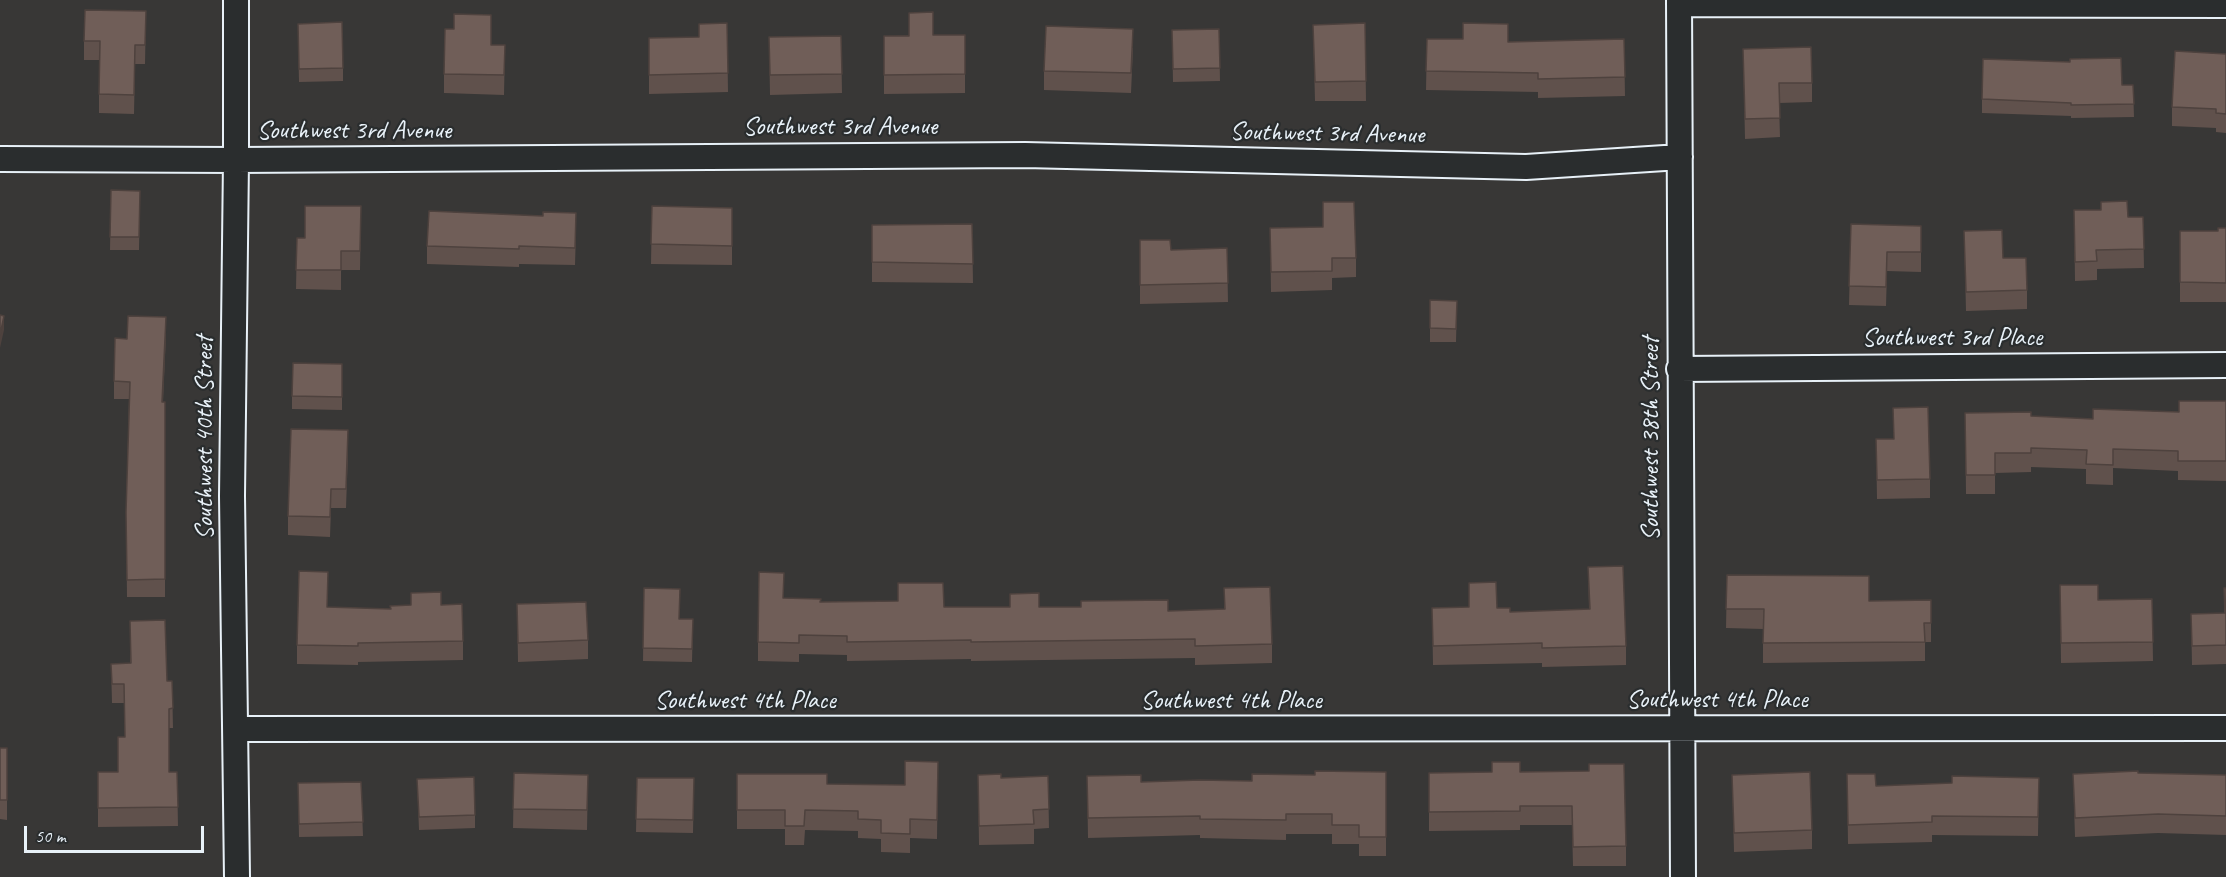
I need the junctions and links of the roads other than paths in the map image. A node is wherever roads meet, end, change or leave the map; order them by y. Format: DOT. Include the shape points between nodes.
graph roads {
  1 [pos="236,0"];
  2 [pos="1679,2"];
  3 [pos="2226,5"];
  4 [pos="1680,157"];
  5 [pos="0,159"];
  6 [pos="237,160"];
  7 [pos="2226,365"];
  8 [pos="1679,369"];
  9 [pos="2226,728"];
  10 [pos="236,729"];
  11 [pos="1682,729"];
  12 [pos="237,877"];
  13 [pos="1683,877"];
  1 -- 6 [label="street, Southwest 40th Street"];
  2 -- 3 [label="street"];
  2 -- 4 [label="street, Southwest 38th Street"];
  4 -- 6 [label="street, Southwest 3rd Avenue" via="1526,167 1025,155"];
  4 -- 8 [label="street, Southwest 38th Street"];
  5 -- 6 [label="street, Southwest 3rd Avenue"];
  6 -- 10 [label="street, Southwest 40th Street" via="232,496"];
  7 -- 8 [label="street, Southwest 3rd Place"];
  8 -- 11 [label="street, Southwest 38th Street"];
  9 -- 11 [label="street, Southwest 4th Place"];
  10 -- 11 [label="street, Southwest 4th Place"];
  10 -- 12 [label="street, Southwest 40th Street"];
  11 -- 13 [label="street, Southwest 38th Street"];
}
